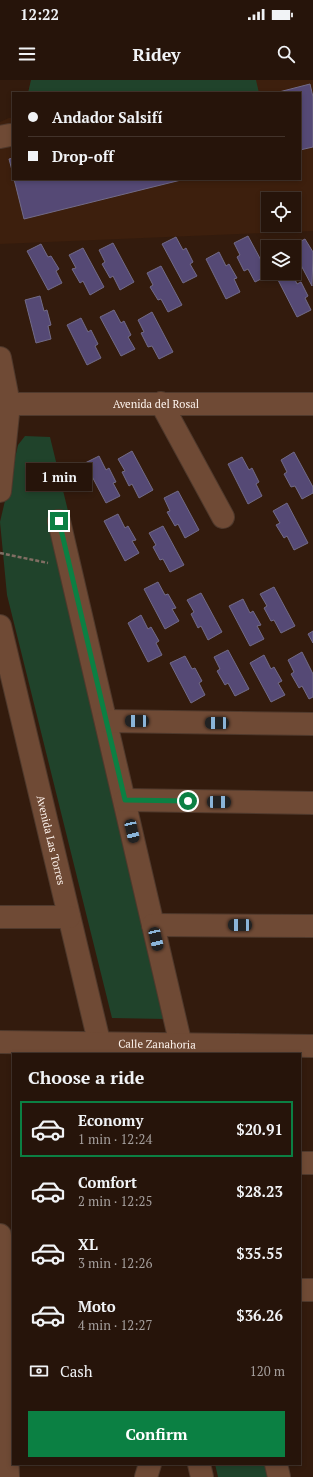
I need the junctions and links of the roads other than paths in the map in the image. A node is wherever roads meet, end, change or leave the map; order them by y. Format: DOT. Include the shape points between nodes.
graph roads {
  1 [pos="0,358"];
  2 [pos="161,403"];
  3 [pos="5,404"];
  4 [pos="313,404"];
  5 [pos="0,491"];
  6 [pos="223,517"];
  7 [pos="59,521"];
  8 [pos="0,626"];
  9 [pos="106,721"];
  10 [pos="313,724"];
  11 [pos="125,800"];
  12 [pos="313,803"];
  13 [pos="0,916"];
  14 [pos="69,917"];
  15 [pos="153,925"];
  16 [pos="313,926"];
  17 [pos="0,1042"];
  18 [pos="313,1046"];
  19 [pos="101,1049"];
  20 [pos="182,1049"];
  21 [pos="301,1163"];
  22 [pos="313,1163"];
  23 [pos="0,1236"];
  24 [pos="301,1290"];
  25 [pos="313,1290"];
  26 [pos="150,1465"];
  27 [pos="199,1465"];
  28 [pos="276,1465"];
  29 [pos="8,1477"];
  30 [pos="146,1477"];
  31 [pos="202,1477"];
  32 [pos="279,1477"];
  1 -- 3 [label="street"];
  2 -- 3 [label="street, Avenida del Rosal"];
  2 -- 4 [label="street, Avenida del Rosal"];
  2 -- 6 [label="street"];
  3 -- 5 [label="street"];
  7 -- 9 [label="street"];
  8 -- 14 [label="street, Avenida Las Torres"];
  9 -- 10 [label="street"];
  9 -- 11 [label="street"];
  11 -- 12 [label="street"];
  11 -- 15 [label="street"];
  13 -- 14 [label="street"];
  14 -- 19 [label="street, Avenida Las Torres"];
  15 -- 16 [label="street"];
  15 -- 20 [label="street"];
  17 -- 19 [label="street, Calle Zanahoria"];
  18 -- 20 [label="street, Calle Zanahoria"];
  19 -- 20 [label="street, Calle Zanahoria"];
  21 -- 22 [label="street"];
  23 -- 29 [label="street"];
  24 -- 25 [label="street"];
  26 -- 30 [label="street"];
  27 -- 31 [label="street"];
  28 -- 32 [label="street"];
}
